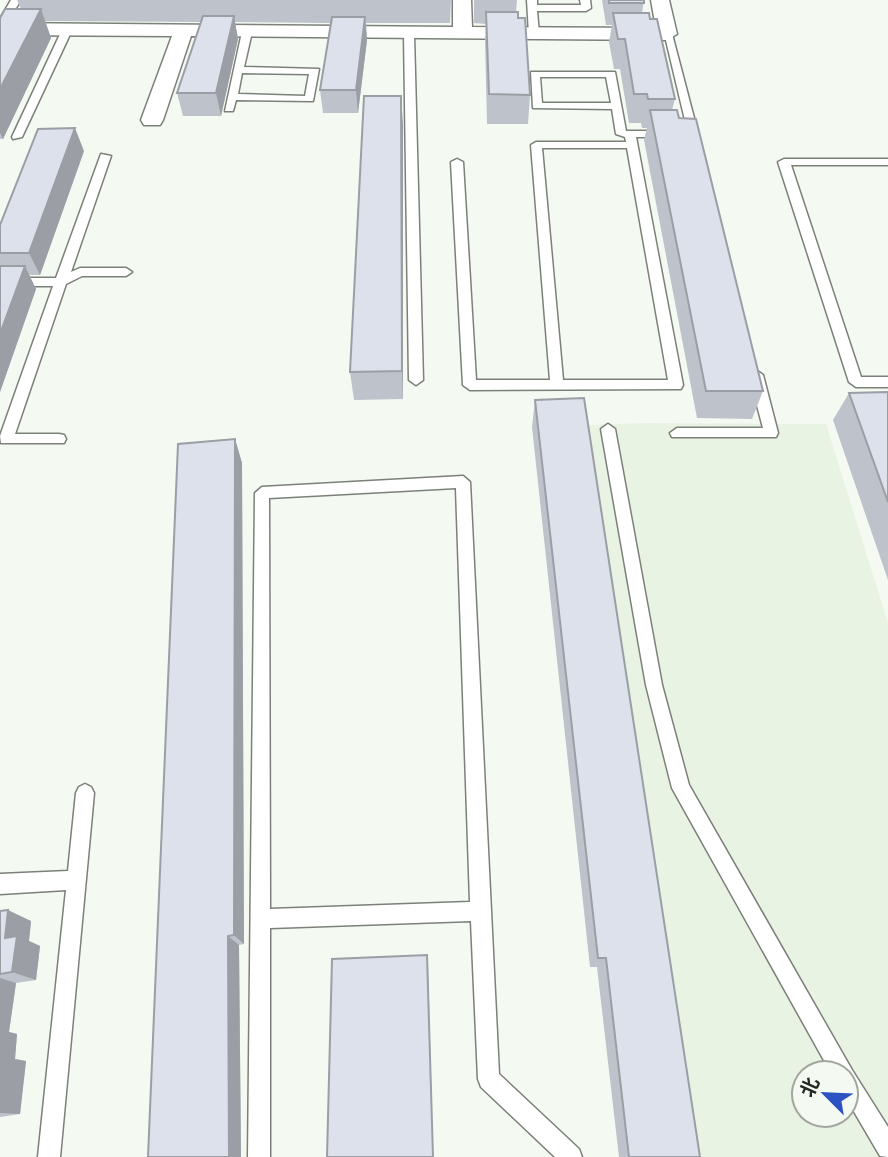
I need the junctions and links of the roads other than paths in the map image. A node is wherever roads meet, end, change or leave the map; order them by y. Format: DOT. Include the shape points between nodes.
graph roads {
  1 [pos="462,0"];
  2 [pos="585,0"];
  3 [pos="660,0"];
  4 [pos="14,4"];
  5 [pos="532,4"];
  6 [pos="0,8"];
  7 [pos="0,28"];
  8 [pos="67,30"];
  9 [pos="183,32"];
  10 [pos="247,32"];
  11 [pos="409,34"];
  12 [pos="463,34"];
  13 [pos="534,34"];
  14 [pos="667,34"];
  15 [pos="238,71"];
  16 [pos="232,97"];
  17 [pos="617,106"];
  18 [pos="229,109"];
  19 [pos="152,120"];
  20 [pos="17,137"];
  21 [pos="631,140"];
  22 [pos="105,156"];
  23 [pos="457,162"];
  24 [pos="888,162"];
  25 [pos="126,272"];
  26 [pos="0,282"];
  27 [pos="61,282"];
  28 [pos="754,368"];
  29 [pos="416,380"];
  30 [pos="888,382"];
  31 [pos="557,385"];
  32 [pos="608,429"];
  33 [pos="677,433"];
  34 [pos="59,439"];
  35 [pos="85,793"];
  36 [pos="76,880"];
  37 [pos="0,884"];
  38 [pos="480,911"];
  39 [pos="259,919"];
  40 [pos="835,1059"];
  41 [pos="860,1101"];
  42 [pos="888,1148"];
  43 [pos="48,1157"];
  44 [pos="259,1157"];
  45 [pos="570,1157"];
  1 -- 12 [label="street"];
  2 -- 5 [label="lane" via="586,8"];
  3 -- 14 [label="street"];
  4 -- 6 [label="lane"];
  4 -- 7 [label="lane"];
  5 -- 13 [label="lane"];
  7 -- 8 [label="street"];
  8 -- 9 [label="street"];
  8 -- 20 [label="lane"];
  9 -- 10 [label="street"];
  9 -- 19 [label="street"];
  10 -- 11 [label="street"];
  10 -- 15 [label="lane"];
  11 -- 12 [label="street"];
  11 -- 29 [label="lane"];
  12 -- 13 [label="street"];
  13 -- 14 [label="street"];
  14 -- 21 [label="lane" via="695,141"];
  15 -- 16 [label="lane"];
  15 -- 16 [label="lane" via="315,71 309,99"];
  16 -- 18 [label="lane"];
  17 -- 17 [label="lane" via="611,74 534,74 537,106"];
  17 -- 21 [label="lane" via="621,134"];
  21 -- 31 [label="lane" via="536,145"];
  21 -- 31 [label="lane" via="676,385"];
  22 -- 27 [label="lane"];
  23 -- 31 [label="lane" via="470,385"];
  24 -- 30 [label="lane" via="784,162 856,382"];
  25 -- 27 [label="lane" via="80,272"];
  26 -- 27 [label="lane"];
  27 -- 34 [label="lane" via="6,439"];
  28 -- 33 [label="lane" via="771,433"];
  32 -- 40 [label="lane" via="654,685 681,788"];
  35 -- 36 [label="lane"];
  36 -- 37 [label="lane"];
  36 -- 43 [label="lane"];
  38 -- 39 [label="lane"];
  38 -- 39 [label="lane" via="463,482 262,493"];
  38 -- 45 [label="lane" via="489,1079"];
  39 -- 44 [label="lane"];
  41 -- 42 [label="lane"];
}
